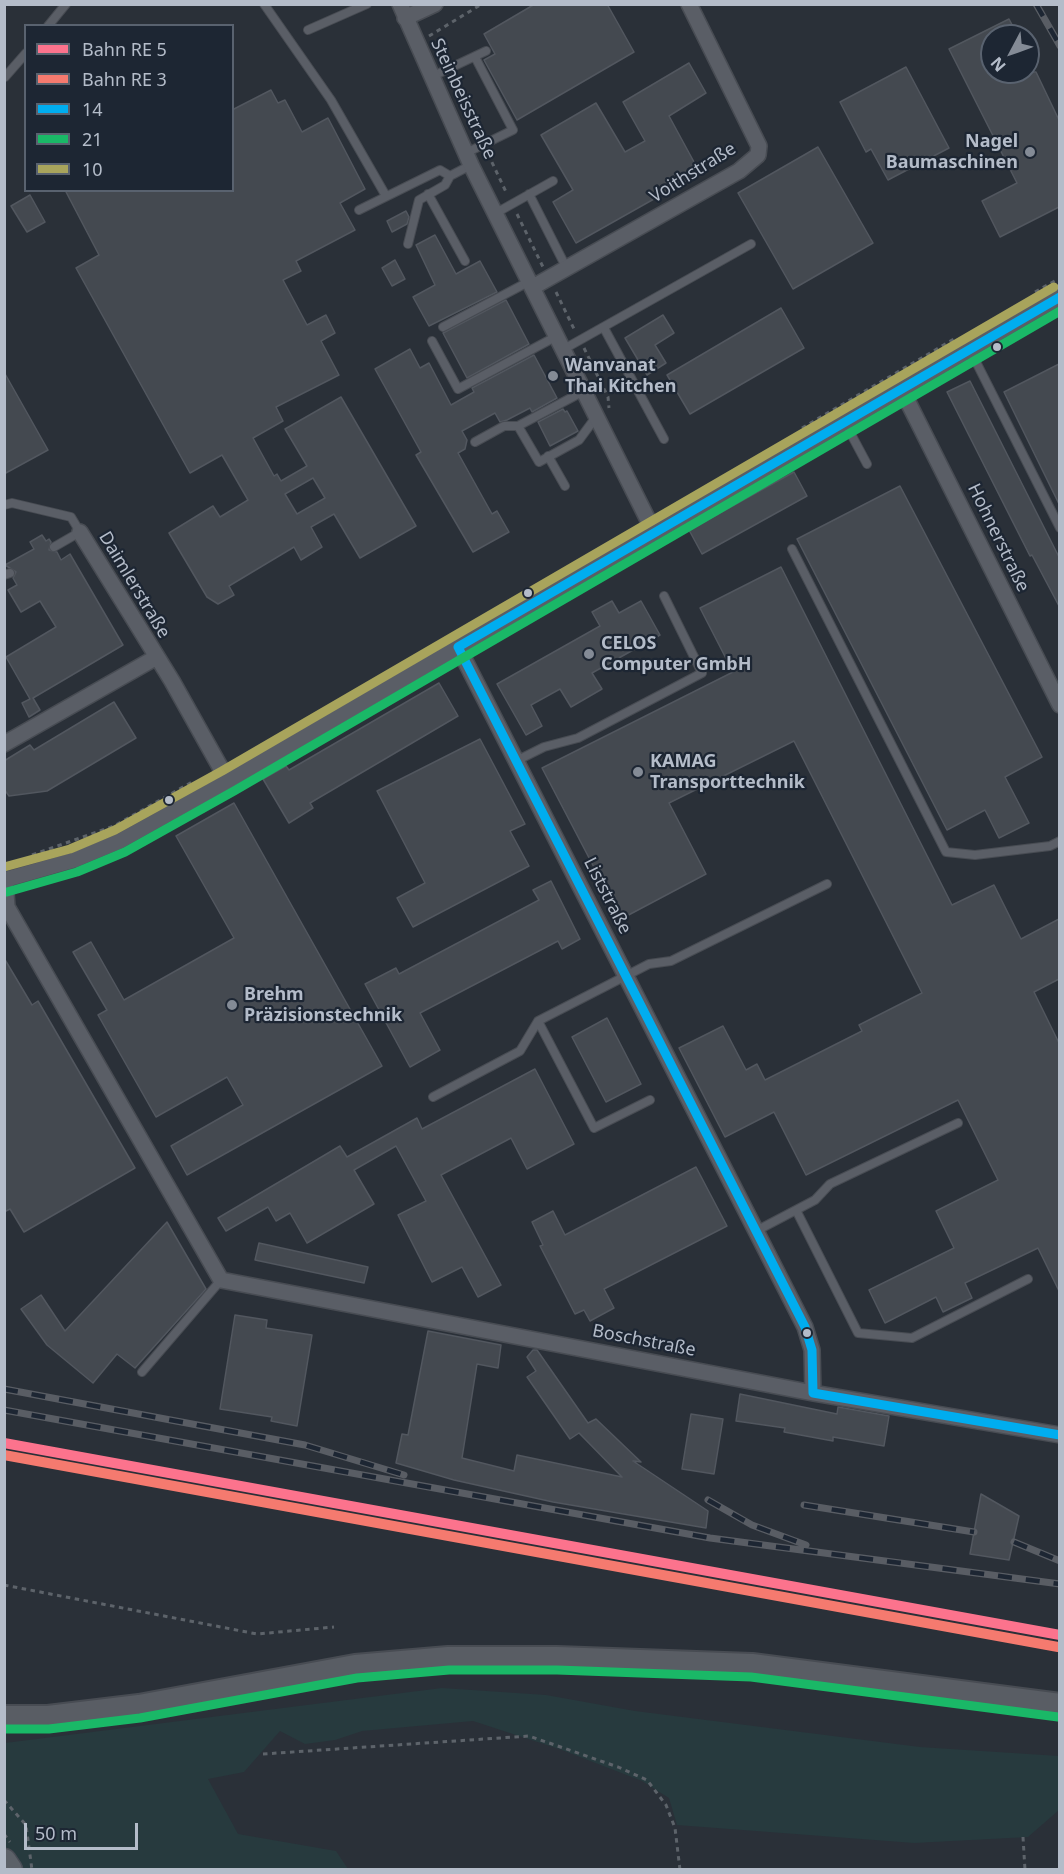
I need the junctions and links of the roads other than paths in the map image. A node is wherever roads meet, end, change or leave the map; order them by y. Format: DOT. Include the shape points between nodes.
graph roads {
  1 [pos="66,4"];
  2 [pos="264,4"];
  3 [pos="367,4"];
  4 [pos="435,4"];
  5 [pos="689,4"];
  6 [pos="403,11"];
  7 [pos="50,24"];
  8 [pos="308,30"];
  9 [pos="486,51"];
  10 [pos="24,55"];
  11 [pos="475,57"];
  12 [pos="5,77"];
  13 [pos="431,77"];
  14 [pos="469,159"];
  15 [pos="450,176"];
  16 [pos="553,181"];
  17 [pos="428,194"];
  18 [pos="529,194"];
  19 [pos="386,196"];
  20 [pos="358,210"];
  21 [pos="496,213"];
  22 [pos="408,244"];
  23 [pos="751,244"];
  24 [pos="465,261"];
  25 [pos="567,271"];
  26 [pos="532,284"];
  27 [pos="1059,297"];
  28 [pos="443,327"];
  29 [pos="604,328"];
  30 [pos="432,341"];
  31 [pos="560,343"];
  32 [pos="969,348"];
  33 [pos="901,388"];
  34 [pos="584,391"];
  35 [pos="844,421"];
  36 [pos="599,423"];
  37 [pos="518,426"];
  38 [pos="664,439"];
  39 [pos="475,442"];
  40 [pos="548,456"];
  41 [pos="867,464"];
  42 [pos="565,486"];
  43 [pos="4,505"];
  44 [pos="1059,528"];
  45 [pos="80,532"];
  46 [pos="654,532"];
  47 [pos="54,547"];
  48 [pos="792,549"];
  49 [pos="664,596"];
  50 [pos="458,647"];
  51 [pos="155,658"];
  52 [pos="1059,705"];
  53 [pos="4,744"];
  54 [pos="516,761"];
  55 [pos="228,781"];
  56 [pos="1059,841"];
  57 [pos="5,880"];
  58 [pos="827,884"];
  59 [pos="626,976"];
  60 [pos="538,1021"];
  61 [pos="433,1097"];
  62 [pos="650,1100"];
  63 [pos="958,1123"];
  64 [pos="796,1210"];
  65 [pos="756,1231"];
  66 [pos="1028,1279"];
  67 [pos="221,1280"];
  68 [pos="142,1372"];
  69 [pos="813,1393"];
  70 [pos="1059,1436"];
  71 [pos="1059,1705"];
  72 [pos="4,1718"];
  73 [pos="4,1861"];
  74 [pos="10,1869"];
  1 -- 7 [label="lane"];
  2 -- 19 [label="lane" via="331,100"];
  3 -- 8 [label="lane"];
  4 -- 6 [label="street"];
  5 -- 25 [label="street, Voithstraße" via="759,146 758,155 739,171"];
  6 -- 13 [label="street, Steinbeisstraße"];
  9 -- 11 [label="lane"];
  10 -- 12 [label="lane"];
  11 -- 13 [label="lane"];
  11 -- 14 [label="lane" via="513,130"];
  13 -- 14 [label="street, Steinbeisstraße"];
  14 -- 15 [label="lane"];
  14 -- 21 [label="street, Steinbeisstraße"];
  15 -- 17 [label="lane" via="445,185"];
  15 -- 19 [label="lane" via="440,170"];
  16 -- 18 [label="lane"];
  17 -- 22 [label="lane" via="419,200"];
  17 -- 24 [label="lane"];
  18 -- 21 [label="lane"];
  18 -- 25 [label="lane"];
  19 -- 20 [label="lane"];
  21 -- 26 [label="street, Steinbeisstraße"];
  23 -- 29 [label="lane"];
  25 -- 26 [label="street, Voithstraße"];
  26 -- 28 [label="lane"];
  26 -- 31 [label="street, Steinbeisstraße"];
  27 -- 32 [label="street"];
  29 -- 31 [label="lane"];
  29 -- 38 [label="lane"];
  30 -- 31 [label="lane" via="458,388"];
  31 -- 34 [label="street, Steinbeisstraße"];
  32 -- 33 [label="street"];
  32 -- 44 [label="lane"];
  33 -- 35 [label="street"];
  33 -- 52 [label="street, Hohnerstraße"];
  34 -- 36 [label="street, Steinbeisstraße"];
  34 -- 37 [label="lane"];
  35 -- 41 [label="lane"];
  35 -- 46 [label="street"];
  36 -- 40 [label="lane" via="579,440"];
  36 -- 46 [label="street, Steinbeisstraße"];
  37 -- 39 [label="lane" via="504,426"];
  37 -- 40 [label="lane" via="538,462"];
  40 -- 42 [label="lane"];
  43 -- 45 [label="lane" via="12,503 70,518"];
  45 -- 47 [label="lane"];
  45 -- 51 [label="street, Daimlerstraße"];
  46 -- 50 [label="street"];
  48 -- 56 [label="lane" via="946,852 975,855 1050,846"];
  49 -- 54 [label="lane" via="702,673 578,738 544,747"];
  50 -- 54 [label="street, Liststraße"];
  50 -- 55 [label="street"];
  51 -- 53 [label="street, Daimlerstraße"];
  51 -- 55 [label="street, Daimlerstraße"];
  54 -- 59 [label="street, Liststraße"];
  55 -- 57 [label="street" via="120,841 65,863"];
  57 -- 67 [label="street" via="8,907"];
  58 -- 59 [label="lane" via="671,961 650,964"];
  59 -- 60 [label="lane"];
  59 -- 65 [label="street, Liststraße"];
  60 -- 61 [label="lane" via="520,1051"];
  60 -- 62 [label="lane" via="594,1128"];
  63 -- 64 [label="lane" via="830,1184 815,1200"];
  64 -- 65 [label="lane"];
  64 -- 66 [label="lane" via="858,1333 912,1338"];
  65 -- 69 [label="street, Liststraße" via="805,1327 812,1350"];
  67 -- 68 [label="lane"];
  67 -- 69 [label="street, Boschstraße"];
  69 -- 70 [label="street, Boschstraße"];
  71 -- 72 [label="main road" via="752,1665 448,1658 355,1666 139,1706"];
  73 -- 74 [label="main road"];
}
